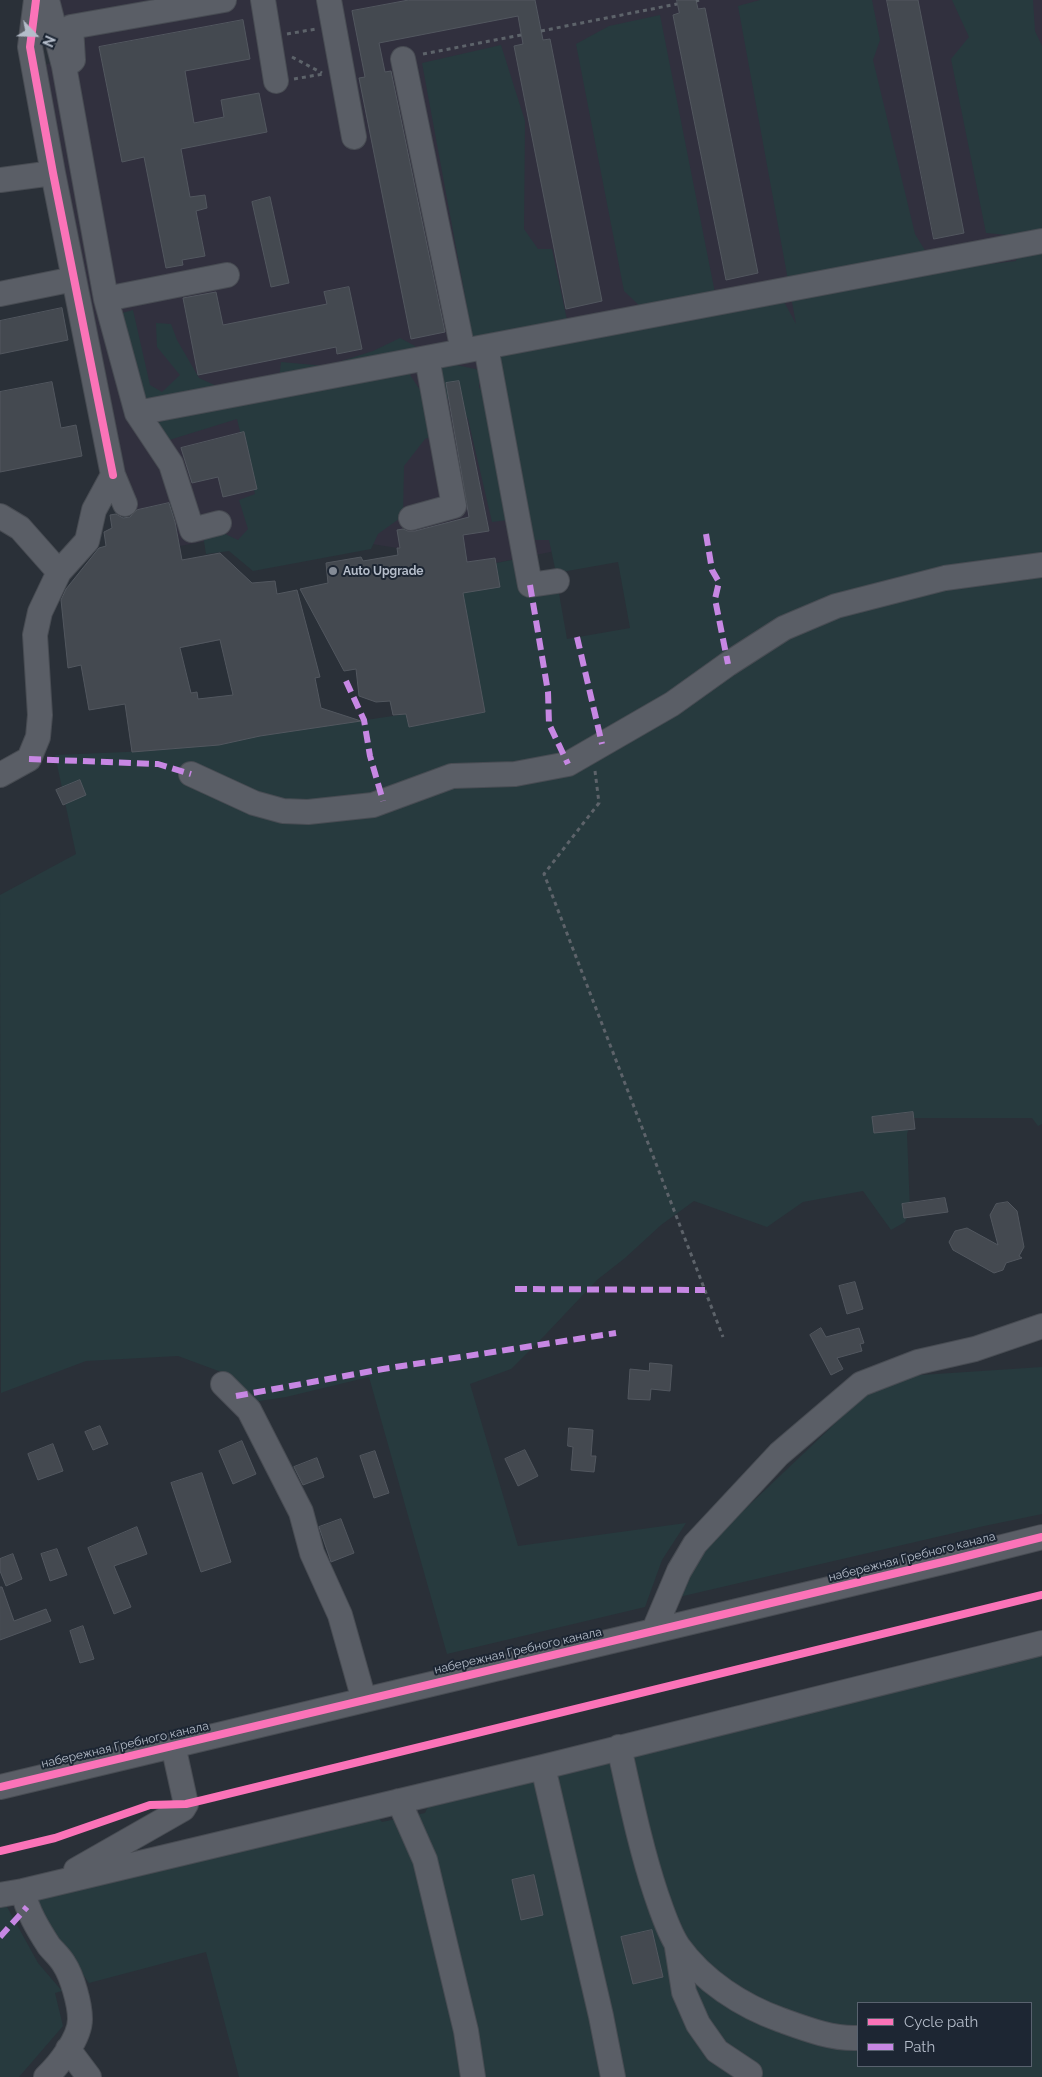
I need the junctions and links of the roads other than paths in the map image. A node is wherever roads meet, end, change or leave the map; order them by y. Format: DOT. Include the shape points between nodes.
graph roads {
  1 [pos="36,0"];
  2 [pos="46,0"];
  3 [pos="224,0"];
  4 [pos="263,0"];
  5 [pos="329,0"];
  6 [pos="62,28"];
  7 [pos="402,58"];
  8 [pos="276,81"];
  9 [pos="354,137"];
  10 [pos="53,173"];
  11 [pos="0,180"];
  12 [pos="1042,241"];
  13 [pos="227,275"];
  14 [pos="74,279"];
  15 [pos="0,294"];
  16 [pos="106,299"];
  17 [pos="486,346"];
  18 [pos="463,351"];
  19 [pos="427,358"];
  20 [pos="137,413"];
  21 [pos="113,475"];
  22 [pos="125,504"];
  23 [pos="0,516"];
  24 [pos="411,518"];
  25 [pos="220,523"];
  26 [pos="1042,565"];
  27 [pos="59,572"];
  28 [pos="557,581"];
  29 [pos="192,774"];
  30 [pos="0,775"];
  31 [pos="1042,1326"];
  32 [pos="223,1384"];
  33 [pos="1042,1537"];
  34 [pos="654,1630"];
  35 [pos="1042,1643"];
  36 [pos="364,1700"];
  37 [pos="174,1745"];
  38 [pos="619,1747"];
  39 [pos="543,1767"];
  40 [pos="0,1787"];
  41 [pos="399,1801"];
  42 [pos="54,1883"];
  43 [pos="6,1894"];
  44 [pos="677,1945"];
  45 [pos="857,2038"];
  46 [pos="68,2049"];
  47 [pos="750,2073"];
  48 [pos="46,2077"];
  49 [pos="89,2077"];
  50 [pos="473,2077"];
  51 [pos="613,2077"];
  1 -- 10 [label="street" via="29,94"];
  2 -- 6 [label="street"];
  3 -- 6 [label="street"];
  4 -- 8 [label="street"];
  5 -- 9 [label="street"];
  6 -- 16 [label="street" via="73,60 64,66"];
  7 -- 18 [label="street"];
  10 -- 11 [label="street"];
  10 -- 14 [label="street"];
  12 -- 17 [label="street"];
  13 -- 16 [label="street"];
  14 -- 15 [label="street"];
  14 -- 21 [label="street"];
  16 -- 20 [label="street"];
  17 -- 18 [label="street"];
  17 -- 28 [label="street" via="530,585"];
  18 -- 19 [label="street"];
  19 -- 20 [label="street"];
  19 -- 24 [label="street" via="454,506"];
  20 -- 25 [label="street" via="171,464 192,530"];
  21 -- 22 [label="street"];
  21 -- 27 [label="street" via="94,510 87,541"];
  23 -- 27 [label="street" via="20,528"];
  26 -- 29 [label="street" via="945,578 836,606 784,628 672,704 568,764 515,774 452,776 373,805 308,812 283,811 254,803"];
  27 -- 30 [label="street" via="40,612 35,635 40,715 38,737 29,759"];
  31 -- 34 [label="street" via="975,1349 918,1362 861,1384 779,1454 695,1544 679,1571"];
  32 -- 36 [label="street" via="249,1410 301,1512 312,1553 340,1615"];
  33 -- 34 [label="street, набережная Гребного канала"];
  34 -- 36 [label="street, набережная Гребного канала"];
  35 -- 38 [label="street"];
  36 -- 37 [label="street, набережная Гребного канала"];
  37 -- 40 [label="street, набережная Гребного канала"];
  37 -- 42 [label="street" via="186,1804 183,1809"];
  38 -- 39 [label="street"];
  38 -- 44 [label="street" via="650,1876"];
  39 -- 41 [label="street"];
  39 -- 51 [label="street"];
  41 -- 42 [label="street"];
  41 -- 50 [label="street" via="425,1860 466,2031"];
  42 -- 43 [label="street"];
  43 -- 46 [label="street" via="26,1907 64,1964 74,1986 80,2019"];
  44 -- 45 [label="street" via="696,1968 760,2013 843,2039"];
  44 -- 47 [label="street" via="684,1992 698,2024 717,2051"];
  46 -- 48 [label="street" via="59,2065"];
  46 -- 49 [label="street"];
}
